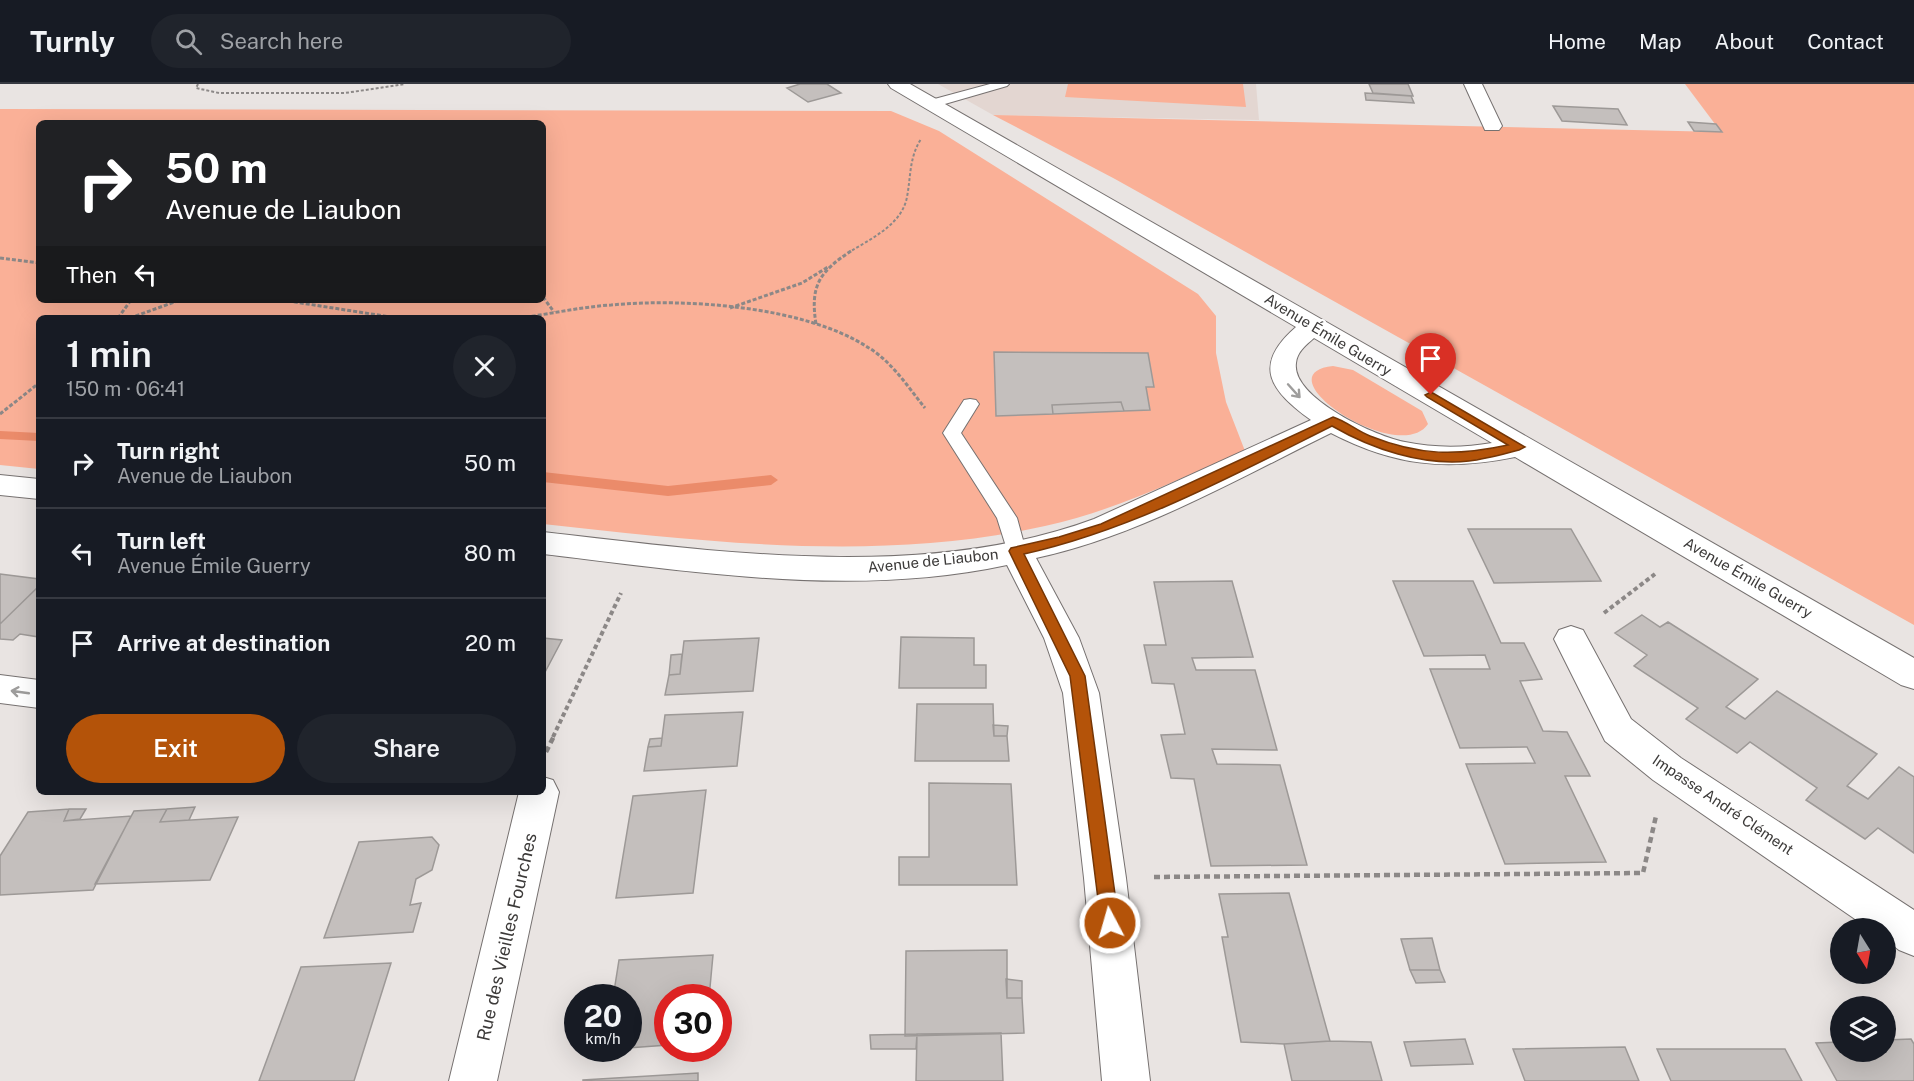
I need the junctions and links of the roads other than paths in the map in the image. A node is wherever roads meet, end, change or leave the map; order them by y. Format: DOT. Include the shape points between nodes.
graph roads {
  1 [pos="897,84"];
  2 [pos="1003,84"];
  3 [pos="1473,84"];
  4 [pos="931,104"];
  5 [pos="1492,126"];
  6 [pos="1312,327"];
  7 [pos="970,404"];
  8 [pos="1333,421"];
  9 [pos="1519,447"];
  10 [pos="0,485"];
  11 [pos="36,489"];
  12 [pos="546,543"];
  13 [pos="1016,551"];
  14 [pos="1570,639"];
  15 [pos="1914,675"];
  16 [pos="0,689"];
  17 [pos="36,694"];
  18 [pos="538,795"];
  19 [pos="1914,935"];
  20 [pos="473,1081"];
  21 [pos="1126,1081"];
  1 -- 4 [label="street, Avenue Émile Guerry"];
  2 -- 4 [label="lane"];
  3 -- 5 [label="street"];
  4 -- 6 [label="street, Avenue Émile Guerry"];
  6 -- 8 [label="street, one-way" via="1288,349 1282,375 1308,405"];
  6 -- 9 [label="street, Avenue Émile Guerry"];
  7 -- 13 [label="lane" via="952,433 1007,518"];
  8 -- 9 [label="street" via="1388,448 1428,455 1468,457"];
  8 -- 13 [label="street, Avenue de Liaubon" via="1106,527"];
  9 -- 15 [label="street, Avenue Émile Guerry"];
  10 -- 11 [label="street"];
  12 -- 13 [label="street, Avenue de Liaubon" via="757,567 828,570 885,569"];
  13 -- 21 [label="street" via="1077,676 1105,878"];
  14 -- 19 [label="street, Impasse André Clément" via="1618,730 1667,769"];
  17 -- 16 [label="street, one-way"];
  18 -- 20 [label="street, Rue des Vieilles Fourches"];
}
